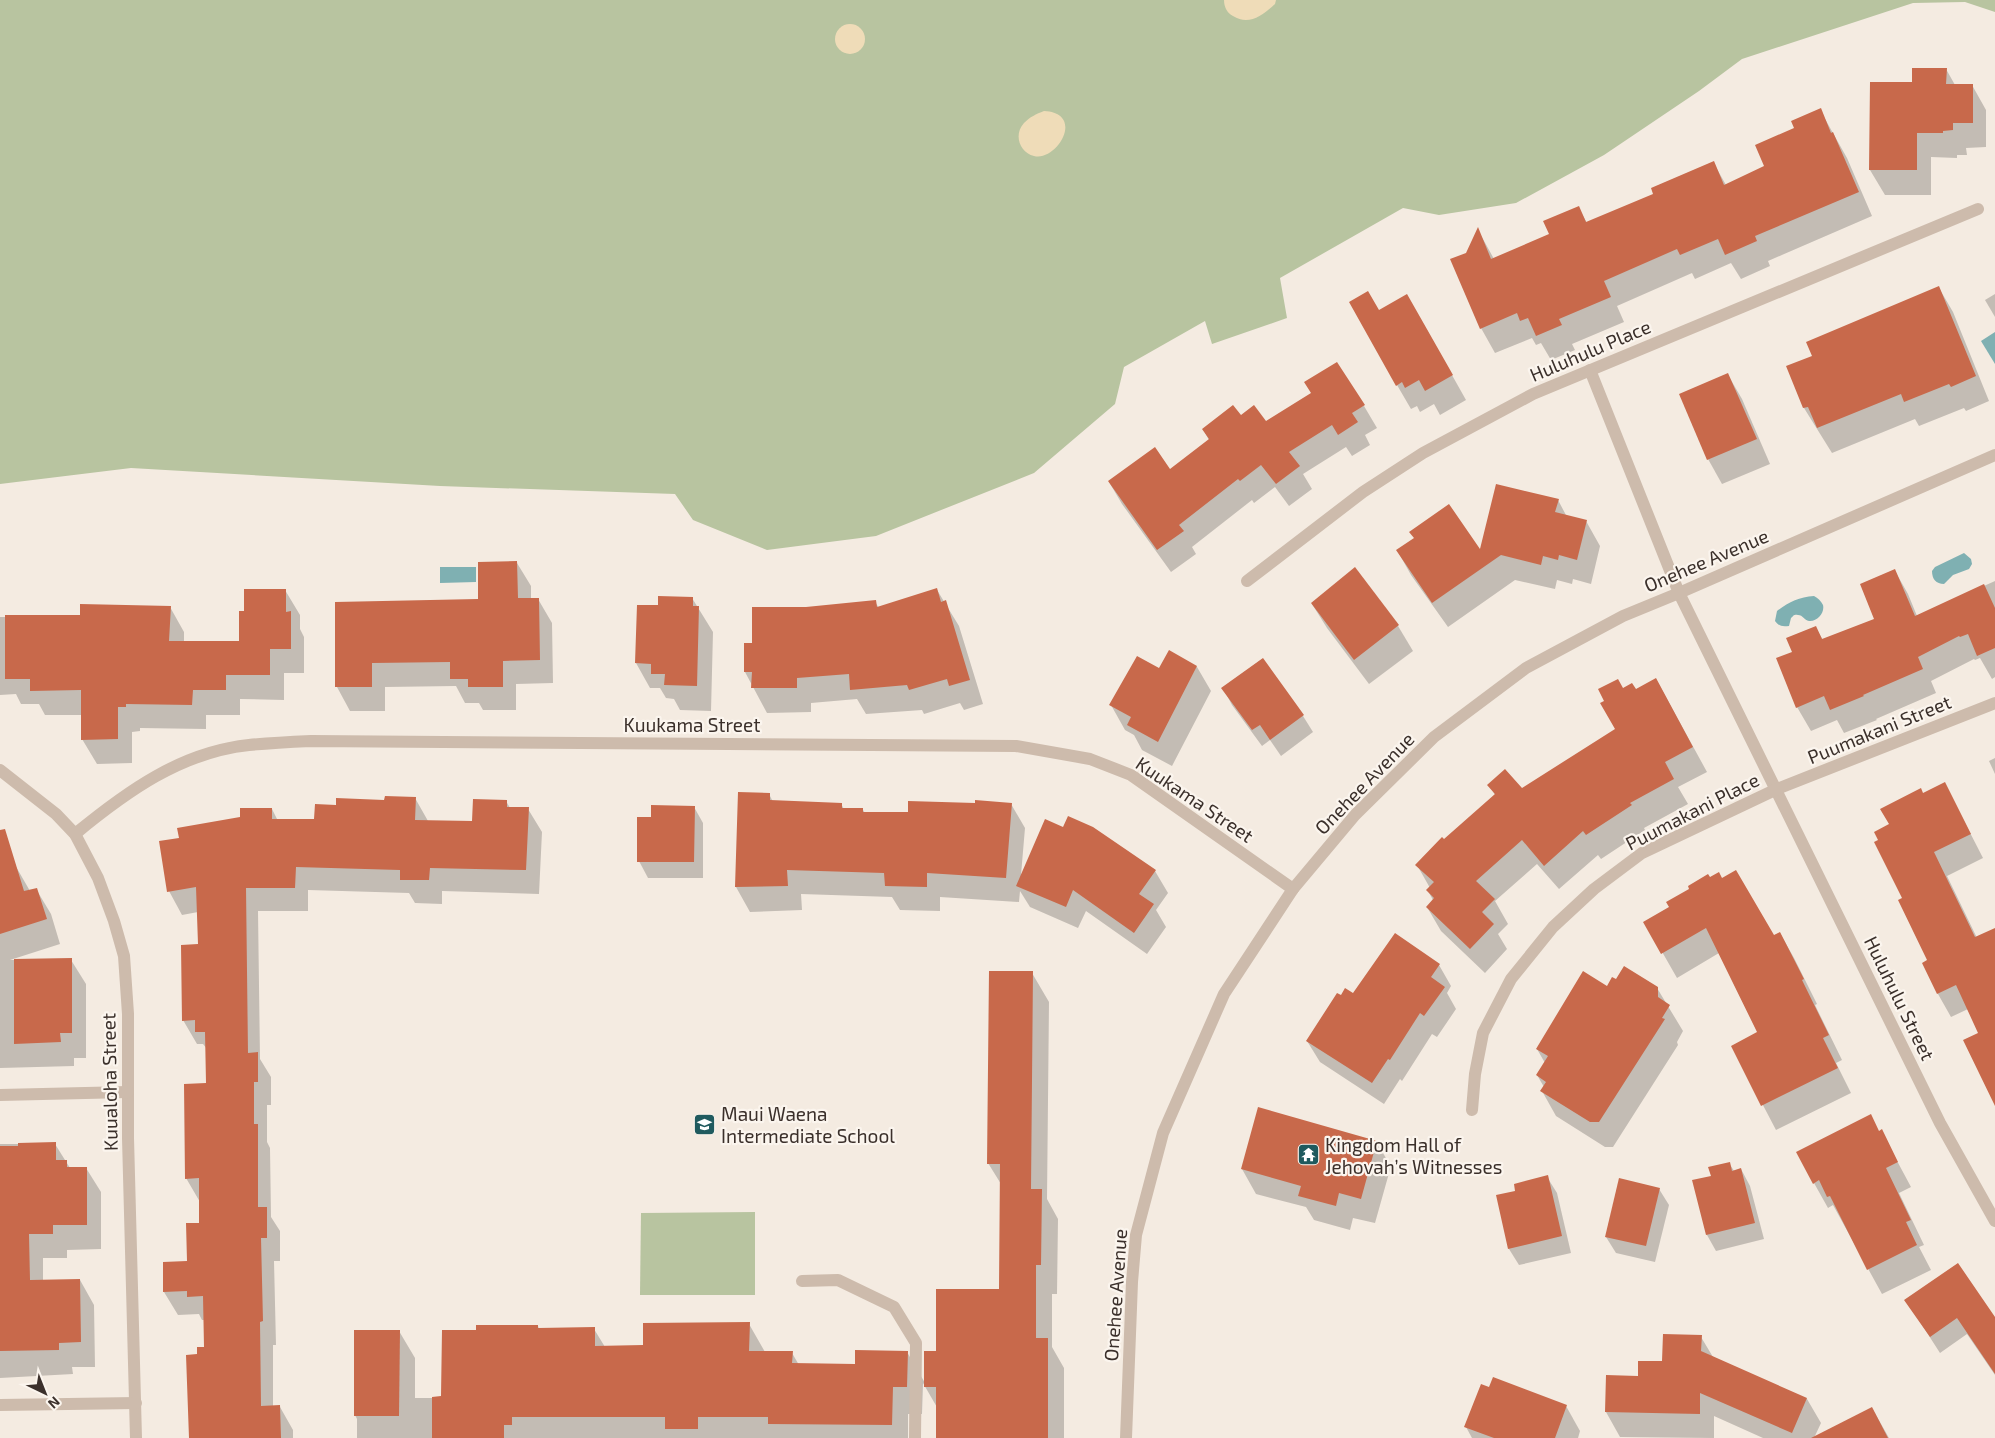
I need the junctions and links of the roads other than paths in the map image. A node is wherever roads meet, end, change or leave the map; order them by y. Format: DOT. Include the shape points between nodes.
graph roads {
  1 [pos="1978,209"];
  2 [pos="1590,370"];
  3 [pos="1995,455"];
  4 [pos="1248,581"];
  5 [pos="1679,594"];
  6 [pos="1995,703"];
  7 [pos="0,770"];
  8 [pos="1777,789"];
  9 [pos="75,834"];
  10 [pos="1293,889"];
  11 [pos="128,1092"];
  12 [pos="0,1095"];
  13 [pos="1472,1110"];
  14 [pos="1995,1221"];
  15 [pos="802,1281"];
  16 [pos="136,1403"];
  17 [pos="0,1405"];
  18 [pos="136,1438"];
  19 [pos="915,1438"];
  20 [pos="1126,1438"];
  1 -- 2 [label="street, Huluhulu Place"];
  2 -- 4 [label="street, Huluhulu Place" via="1533,394 1423,454 1363,492"];
  2 -- 5 [label="street, Huluhulu Street"];
  3 -- 5 [label="street, Onehee Avenue"];
  5 -- 8 [label="street, Huluhulu Street"];
  5 -- 10 [label="street, Onehee Avenue" via="1623,616 1526,668 1434,737 1355,815"];
  6 -- 8 [label="street, Puumakani Street"];
  7 -- 9 [label="street, Kuualoha Street" via="56,814"];
  8 -- 13 [label="street, Puumakani Place" via="1642,853 1594,889 1553,927 1511,979 1483,1033"];
  8 -- 14 [label="street, Huluhulu Street" via="1940,1123"];
  9 -- 10 [label="street, Kuukama Street" via="160,773 198,757 248,745 311,741 1016,746 1090,759 1131,775"];
  9 -- 11 [label="street, Kuualoha Street" via="98,878 124,956"];
  10 -- 20 [label="street, Onehee Avenue" via="1224,994 1163,1133 1136,1234"];
  11 -- 12 [label="street"];
  11 -- 16 [label="street, Kuualoha Street"];
  15 -- 19 [label="street" via="838,1280 894,1307 916,1342"];
  16 -- 17 [label="street"];
  16 -- 18 [label="street, Kuualoha Street"];
}
